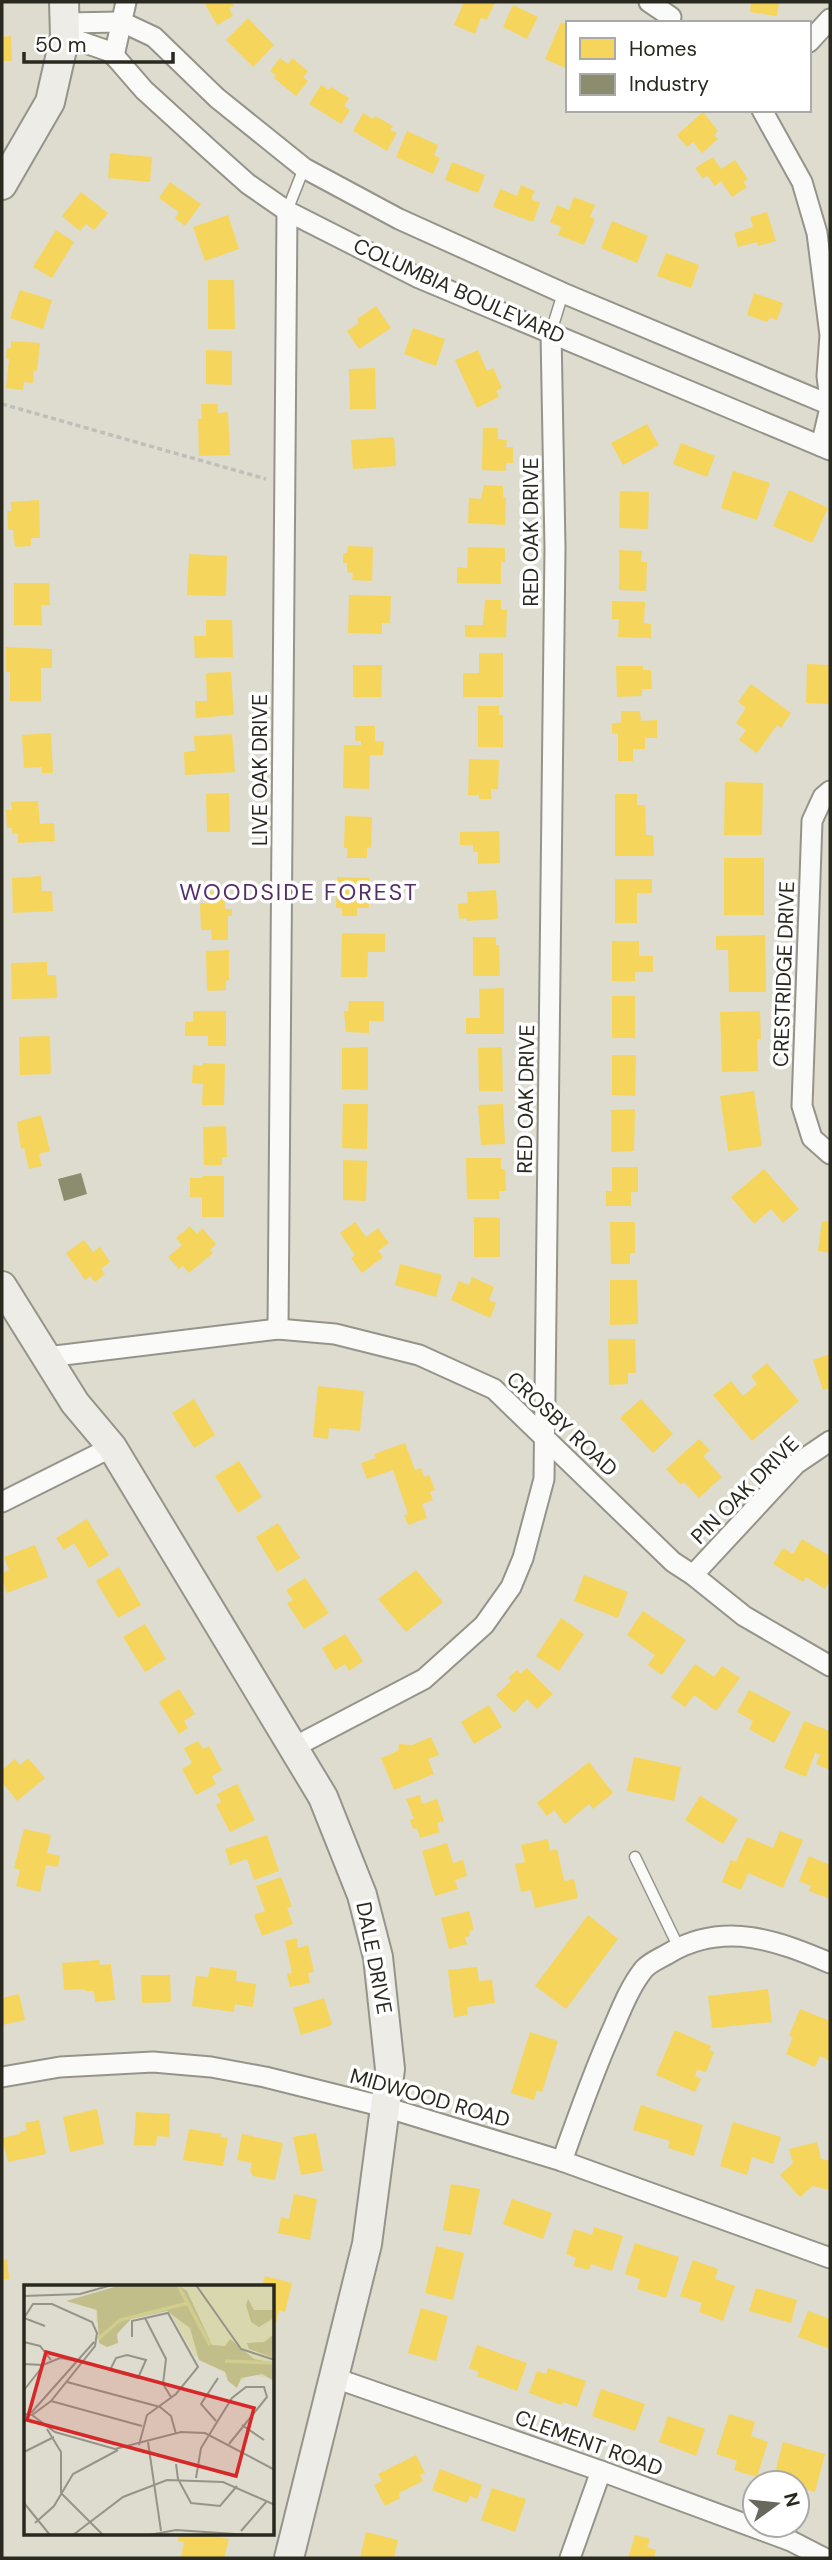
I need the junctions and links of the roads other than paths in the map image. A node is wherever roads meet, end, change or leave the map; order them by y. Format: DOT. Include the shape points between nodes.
graph roads {
  1 [pos="127,2"];
  2 [pos="649,2"];
  3 [pos="674,14"];
  4 [pos="830,19"];
  5 [pos="65,20"];
  6 [pos="122,22"];
  7 [pos="811,41"];
  8 [pos="114,57"];
  9 [pos="763,112"];
  10 [pos="304,167"];
  11 [pos="2,186"];
  12 [pos="288,211"];
  13 [pos="824,231"];
  14 [pos="563,293"];
  15 [pos="551,332"];
  16 [pos="830,404"];
  17 [pos="825,448"];
  18 [pos="830,791"];
  19 [pos="830,1154"];
  20 [pos="2,1286"];
  21 [pos="278,1329"];
  22 [pos="47,1357"];
  23 [pos="545,1436"];
  24 [pos="830,1441"];
  25 [pos="111,1447"];
  26 [pos="2,1503"];
  27 [pos="693,1575"];
  28 [pos="830,1666"];
  29 [pos="294,1746"];
  30 [pos="635,1857"];
  31 [pos="679,1948"];
  32 [pos="830,1963"];
  33 [pos="2,2077"];
  34 [pos="385,2107"];
  35 [pos="562,2161"];
  36 [pos="830,2258"];
  37 [pos="335,2378"];
  38 [pos="601,2471"];
  39 [pos="289,2558"];
  40 [pos="570,2558"];
  41 [pos="824,2558"];
  1 -- 6 [label="street"];
  2 -- 3 [label="street"];
  4 -- 7 [label="street"];
  5 -- 6 [label="street, COLUMBIA BOULEVARD"];
  5 -- 8 [label="street, COLUMBIA BOULEVARD"];
  5 -- 11 [label="street" via="50,102"];
  6 -- 8 [label="street"];
  6 -- 10 [label="street, COLUMBIA BOULEVARD" via="154,37 217,99"];
  8 -- 12 [label="street, COLUMBIA BOULEVARD" via="211,152"];
  9 -- 13 [label="street"];
  10 -- 12 [label="lane"];
  10 -- 14 [label="street, COLUMBIA BOULEVARD" via="448,243"];
  12 -- 15 [label="street, COLUMBIA BOULEVARD" via="419,278"];
  12 -- 21 [label="street, LIVE OAK DRIVE"];
  13 -- 16 [label="street"];
  14 -- 15 [label="lane"];
  14 -- 16 [label="street, COLUMBIA BOULEVARD"];
  15 -- 17 [label="street, COLUMBIA BOULEVARD"];
  15 -- 23 [label="street, RED OAK DRIVE" via="555,548"];
  16 -- 17 [label="street"];
  18 -- 19 [label="street, CRESTRIDGE DRIVE" via="822,797 812,821 802,1106 811,1138"];
  20 -- 22 [label="street, DALE DRIVE"];
  21 -- 22 [label="street, CROSBY ROAD"];
  21 -- 23 [label="street, CROSBY ROAD" via="335,1334 419,1355 494,1389"];
  22 -- 25 [label="street, DALE DRIVE" via="63,1383 76,1386 90,1421"];
  23 -- 27 [label="street, CROSBY ROAD" via="673,1562"];
  23 -- 29 [label="street, RED OAK DRIVE" via="544,1479 523,1558 511,1587 484,1625 424,1679"];
  24 -- 27 [label="street, PIN OAK DRIVE" via="796,1464"];
  25 -- 26 [label="street"];
  25 -- 29 [label="street, DALE DRIVE"];
  27 -- 28 [label="street, CROSBY ROAD" via="744,1616"];
  29 -- 34 [label="street, DALE DRIVE" via="323,1797 366,1907 387,2024 390,2070"];
  30 -- 31 [label="lane"];
  31 -- 32 [label="street" via="712,1937 758,1937"];
  31 -- 35 [label="street" via="645,1967 624,2003"];
  33 -- 34 [label="street, MIDWOOD ROAD" via="60,2067 164,2063 264,2077"];
  34 -- 35 [label="street, MIDWOOD ROAD"];
  34 -- 37 [label="street, DALE DRIVE" via="368,2244"];
  35 -- 36 [label="street, MIDWOOD ROAD"];
  37 -- 38 [label="street, CLEMENT ROAD"];
  37 -- 39 [label="street, DALE DRIVE"];
  38 -- 40 [label="street"];
  38 -- 41 [label="street, CLEMENT ROAD" via="791,2541"];
}
